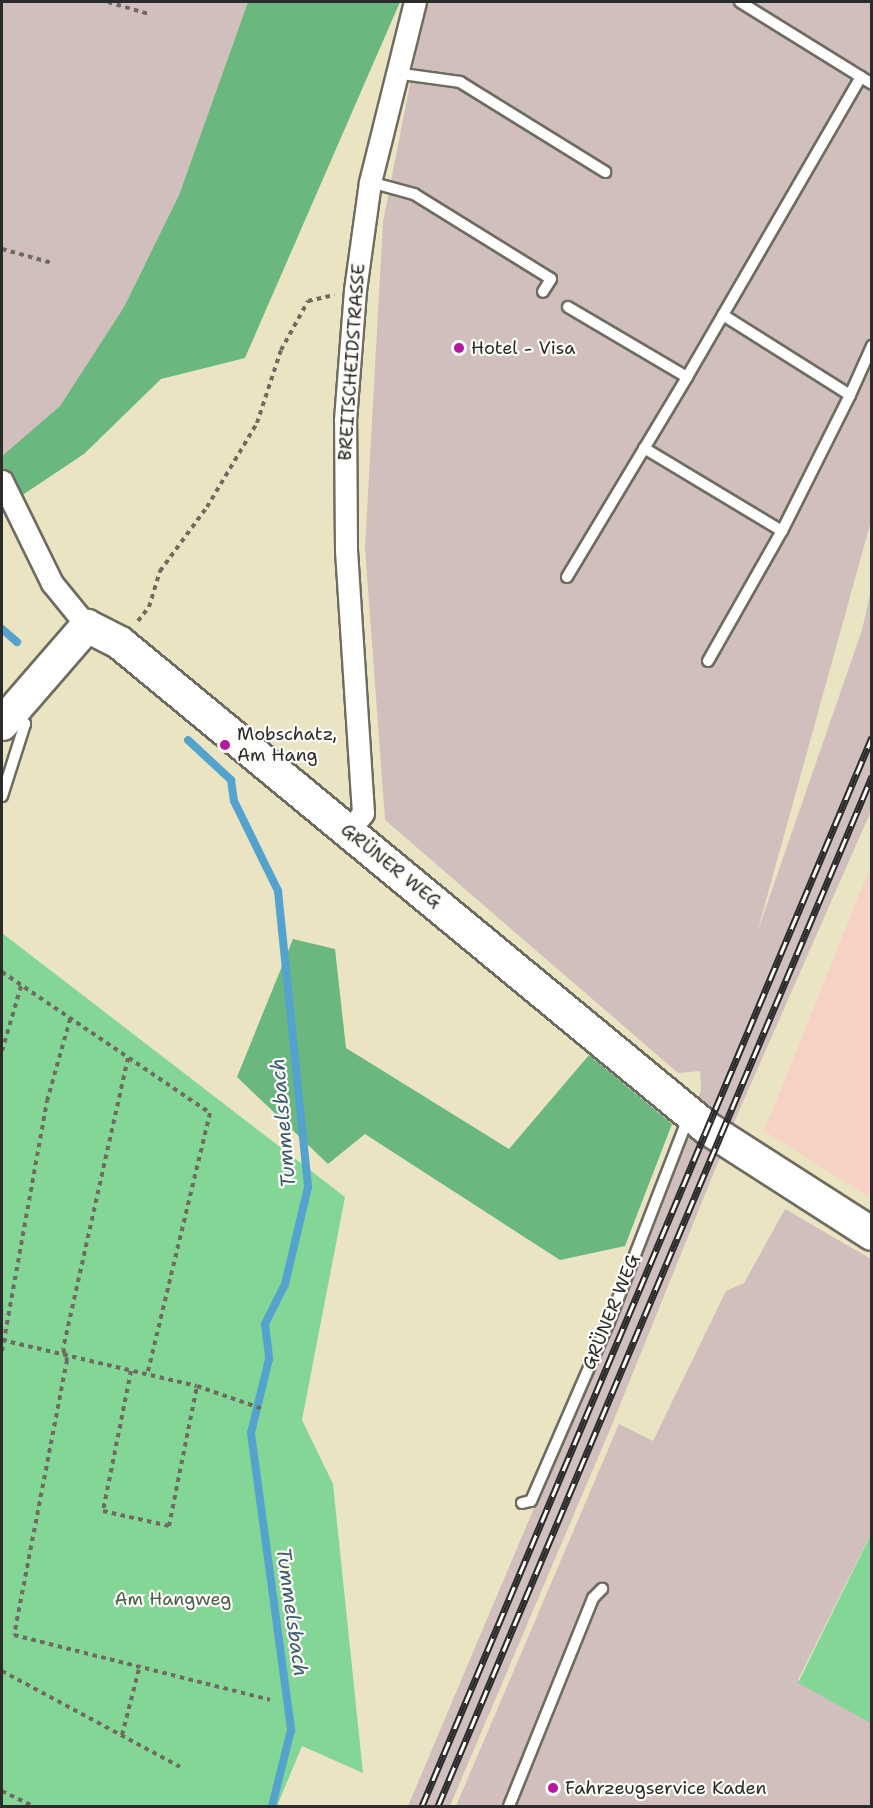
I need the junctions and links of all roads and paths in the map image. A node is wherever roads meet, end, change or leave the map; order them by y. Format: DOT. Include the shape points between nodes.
graph roads {
  1 [pos="108,2"];
  2 [pos="415,2"];
  3 [pos="740,2"];
  4 [pos="149,14"];
  5 [pos="394,73"];
  6 [pos="861,77"];
  7 [pos="872,84"];
  8 [pos="605,172"];
  9 [pos="370,182"];
  10 [pos="2,249"];
  11 [pos="52,263"];
  12 [pos="355,290"];
  13 [pos="543,292"];
  14 [pos="568,307"];
  15 [pos="723,315"];
  16 [pos="872,346"];
  17 [pos="687,377"];
  18 [pos="850,395"];
  19 [pos="644,448"];
  20 [pos="2,481"];
  21 [pos="782,531"];
  22 [pos="567,577"];
  23 [pos="87,626"];
  24 [pos="120,643"];
  25 [pos="708,661"];
  26 [pos="7,718"];
  27 [pos="2,796"];
  28 [pos="348,831"];
  29 [pos="2,972"];
  30 [pos="21,986"];
  31 [pos="70,1019"];
  32 [pos="2,1051"];
  33 [pos="128,1058"];
  34 [pos="691,1113"];
  35 [pos="870,1227"];
  36 [pos="3,1340"];
  37 [pos="2,1351"];
  38 [pos="65,1354"];
  39 [pos="131,1371"];
  40 [pos="147,1375"];
  41 [pos="197,1386"];
  42 [pos="263,1409"];
  43 [pos="522,1503"];
  44 [pos="602,1589"];
  45 [pos="140,1665"];
  46 [pos="2,1671"];
  47 [pos="270,1700"];
  48 [pos="122,1736"];
  49 [pos="180,1767"];
  50 [pos="2,1791"];
  51 [pos="33,1806"];
  52 [pos="508,1806"];
  1 -- 4 [label="path"];
  2 -- 5 [label="street, BREITSCHEIDSTRASSE"];
  3 -- 6 [label="lane"];
  5 -- 8 [label="lane" via="460,82"];
  5 -- 9 [label="street, BREITSCHEIDSTRASSE"];
  6 -- 7 [label="lane"];
  6 -- 15 [label="lane"];
  9 -- 12 [label="street, BREITSCHEIDSTRASSE"];
  9 -- 13 [label="lane" via="414,194 551,279"];
  10 -- 11 [label="path"];
  12 -- 24 [label="path" via="308,302 281,350 257,423 207,507 160,571 149,607"];
  12 -- 28 [label="street, BREITSCHEIDSTRASSE" via="345,420 346,550 363,813"];
  14 -- 17 [label="lane"];
  15 -- 17 [label="lane"];
  15 -- 18 [label="lane"];
  16 -- 18 [label="lane"];
  17 -- 19 [label="lane"];
  18 -- 21 [label="lane"];
  19 -- 21 [label="lane"];
  19 -- 22 [label="lane"];
  20 -- 23 [label="street" via="52,583"];
  21 -- 25 [label="lane"];
  23 -- 24 [label="street, GRÜNER WEG"];
  23 -- 26 [label="street"];
  24 -- 28 [label="street, GRÜNER WEG"];
  26 -- 27 [label="lane" via="26,724"];
  28 -- 34 [label="street, GRÜNER WEG"];
  29 -- 30 [label="path"];
  30 -- 31 [label="path"];
  30 -- 32 [label="path"];
  31 -- 33 [label="path"];
  31 -- 36 [label="path" via="47,1101"];
  33 -- 38 [label="path"];
  33 -- 40 [label="path" via="210,1113"];
  34 -- 35 [label="street, GRÜNER WEG" via="719,1137"];
  34 -- 43 [label="lane, GRÜNER WEG" via="609,1322 531,1501"];
  36 -- 37 [label="path"];
  36 -- 38 [label="path"];
  38 -- 39 [label="path"];
  38 -- 45 [label="path" via="14,1635"];
  39 -- 40 [label="path"];
  39 -- 41 [label="path" via="104,1511 169,1526"];
  40 -- 41 [label="path"];
  41 -- 42 [label="path"];
  44 -- 52 [label="lane" via="593,1598"];
  45 -- 47 [label="path"];
  45 -- 48 [label="path"];
  46 -- 48 [label="path"];
  48 -- 49 [label="path"];
  50 -- 51 [label="path"];
}
